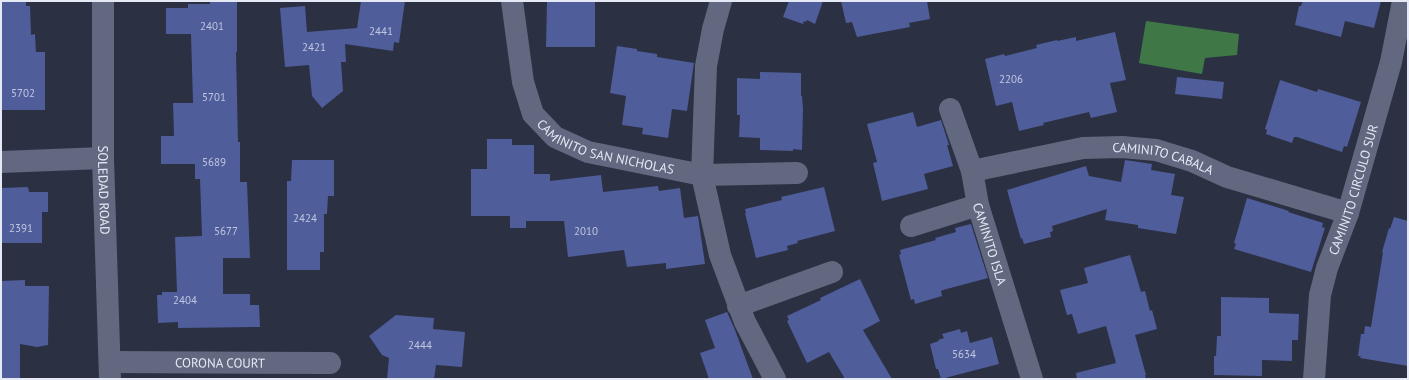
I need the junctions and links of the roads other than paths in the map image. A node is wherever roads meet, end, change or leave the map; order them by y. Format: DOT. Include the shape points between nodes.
graph roads {
  1 [pos="103,1"];
  2 [pos="512,1"];
  3 [pos="721,1"];
  4 [pos="1403,1"];
  5 [pos="1399,67"];
  6 [pos="950,109"];
  7 [pos="103,158"];
  8 [pos="1,162"];
  9 [pos="972,171"];
  10 [pos="797,173"];
  11 [pos="702,175"];
  12 [pos="978,206"];
  13 [pos="1348,213"];
  14 [pos="911,226"];
  15 [pos="832,272"];
  16 [pos="738,306"];
  17 [pos="330,363"];
  18 [pos="110,370"];
  19 [pos="775,379"];
  20 [pos="1032,379"];
  21 [pos="1314,379"];
  1 -- 7 [label="street, SOLEDAD ROAD"];
  2 -- 11 [label="street, CAMINITO SAN NICHOLAS" via="523,82 533,114 555,137 588,152"];
  3 -- 11 [label="street" via="706,66"];
  4 -- 5 [label="street, CAMINITO CIRCULO SUR"];
  5 -- 13 [label="street, CAMINITO CIRCULO SUR"];
  6 -- 9 [label="street, CAMINITO ISLA"];
  7 -- 8 [label="street"];
  7 -- 18 [label="street, SOLEDAD ROAD"];
  9 -- 12 [label="street, CAMINITO ISLA"];
  9 -- 13 [label="street, CAMINITO CABALA" via="1083,148 1122,147 1156,150 1192,161 1227,177"];
  10 -- 11 [label="street"];
  11 -- 16 [label="street" via="720,255"];
  12 -- 14 [label="street"];
  12 -- 20 [label="street, CAMINITO ISLA"];
  13 -- 21 [label="street, CAMINITO CIRCULO SUR" via="1327,268 1320,295"];
  15 -- 16 [label="street"];
  16 -- 19 [label="street"];
  17 -- 18 [label="street, CORONA COURT"];
}
